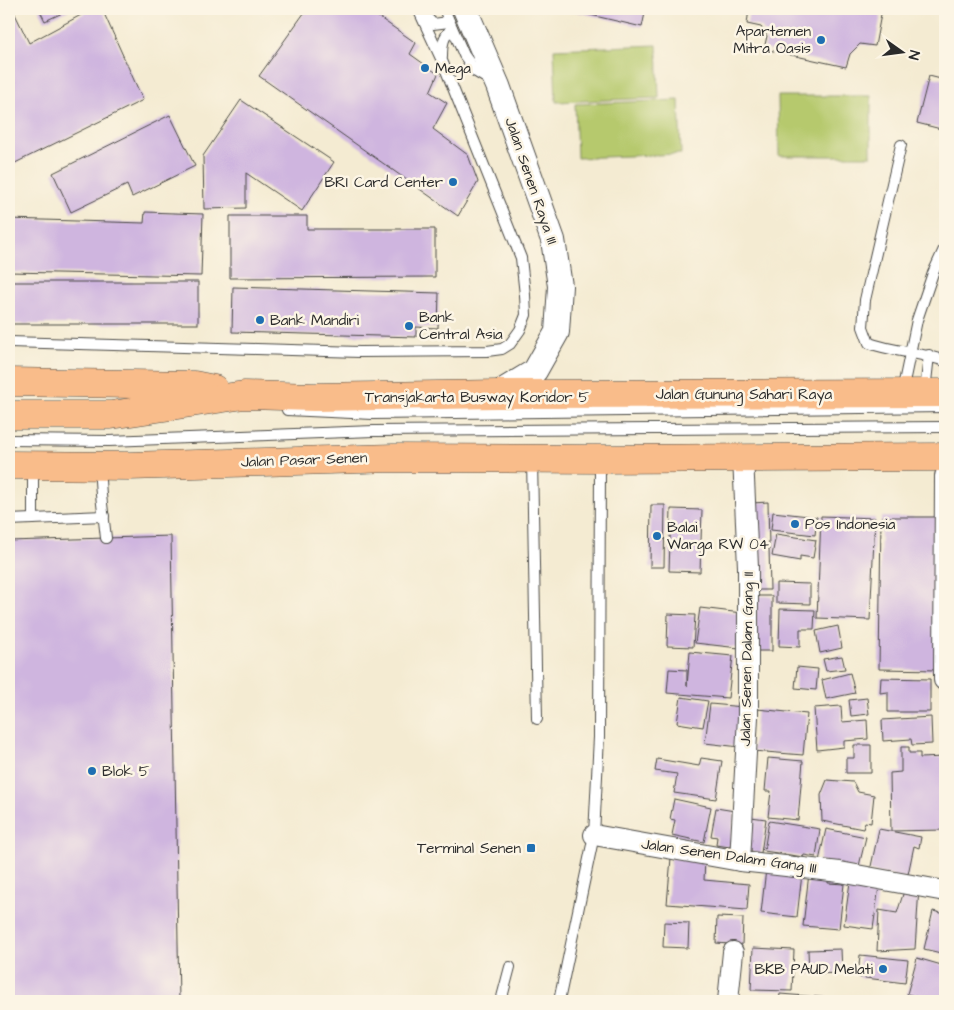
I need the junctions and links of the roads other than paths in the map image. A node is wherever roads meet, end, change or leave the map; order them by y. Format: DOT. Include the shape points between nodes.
graph roads {
  1 [pos="419,9"];
  2 [pos="444,9"];
  3 [pos="456,19"];
  4 [pos="443,63"];
  5 [pos="901,145"];
  6 [pos="945,247"];
  7 [pos="9,342"];
  8 [pos="910,352"];
  9 [pos="929,355"];
  10 [pos="945,360"];
  11 [pos="9,382"];
  12 [pos="497,394"];
  13 [pos="929,396"];
  14 [pos="146,399"];
  15 [pos="244,400"];
  16 [pos="193,402"];
  17 [pos="272,408"];
  18 [pos="9,415"];
  19 [pos="945,427"];
  20 [pos="9,440"];
  21 [pos="743,457"];
  22 [pos="945,457"];
  23 [pos="532,459"];
  24 [pos="600,459"];
  25 [pos="99,465"];
  26 [pos="21,466"];
  27 [pos="945,476"];
  28 [pos="104,516"];
  29 [pos="33,519"];
  30 [pos="9,520"];
  31 [pos="106,538"];
  32 [pos="944,680"];
  33 [pos="537,719"];
  34 [pos="594,834"];
  35 [pos="740,861"];
  36 [pos="945,891"];
  37 [pos="733,952"];
  38 [pos="510,967"];
  39 [pos="501,1001"];
  40 [pos="559,1001"];
  41 [pos="728,1001"];
  1 -- 3 [label="lane" via="433,24"];
  1 -- 4 [label="lane"];
  2 -- 3 [label="lane"];
  3 -- 4 [label="lane" via="444,36"];
  3 -- 12 [label="street, Jalan Senen Raya III" via="498,86 553,240 560,286 557,332 535,371"];
  4 -- 7 [label="lane" via="521,258 526,315 510,344 487,351 360,352"];
  5 -- 8 [label="lane" via="864,300 863,327 869,343 887,350"];
  6 -- 8 [label="lane" via="930,282"];
  8 -- 9 [label="lane"];
  8 -- 13 [label="lane" via="908,368"];
  9 -- 10 [label="lane"];
  9 -- 13 [label="lane"];
  11 -- 15 [label="main road" via="194,385"];
  12 -- 13 [label="main road, Jalan Gunung Sahari Raya"];
  12 -- 15 [label="main road"];
  13 -- 17 [label="lane, Transjakarta Busway Koridor 5" via="373,414"];
  14 -- 16 [label="lane"];
  15 -- 16 [label="main road"];
  16 -- 18 [label="main road" via="111,415"];
  19 -- 20 [label="lane" via="374,430 109,441"];
  21 -- 22 [label="main road"];
  21 -- 24 [label="main road"];
  21 -- 35 [label="street, Jalan Senen Dalam Gang II" via="748,567 748,717"];
  23 -- 24 [label="main road, Jalan Pasar Senen"];
  23 -- 25 [label="main road, Jalan Pasar Senen" via="392,458"];
  23 -- 33 [label="lane"];
  24 -- 34 [label="lane" via="599,737"];
  25 -- 26 [label="main road, Jalan Pasar Senen"];
  25 -- 28 [label="lane"];
  26 -- 29 [label="lane"];
  27 -- 32 [label="street"];
  28 -- 29 [label="lane"];
  28 -- 31 [label="lane"];
  29 -- 30 [label="lane"];
  34 -- 35 [label="street, Jalan Senen Dalam Gang III"];
  34 -- 40 [label="lane"];
  35 -- 36 [label="street, Jalan Senen Dalam Gang III" via="840,872"];
  37 -- 41 [label="street"];
  38 -- 39 [label="lane"];
}
